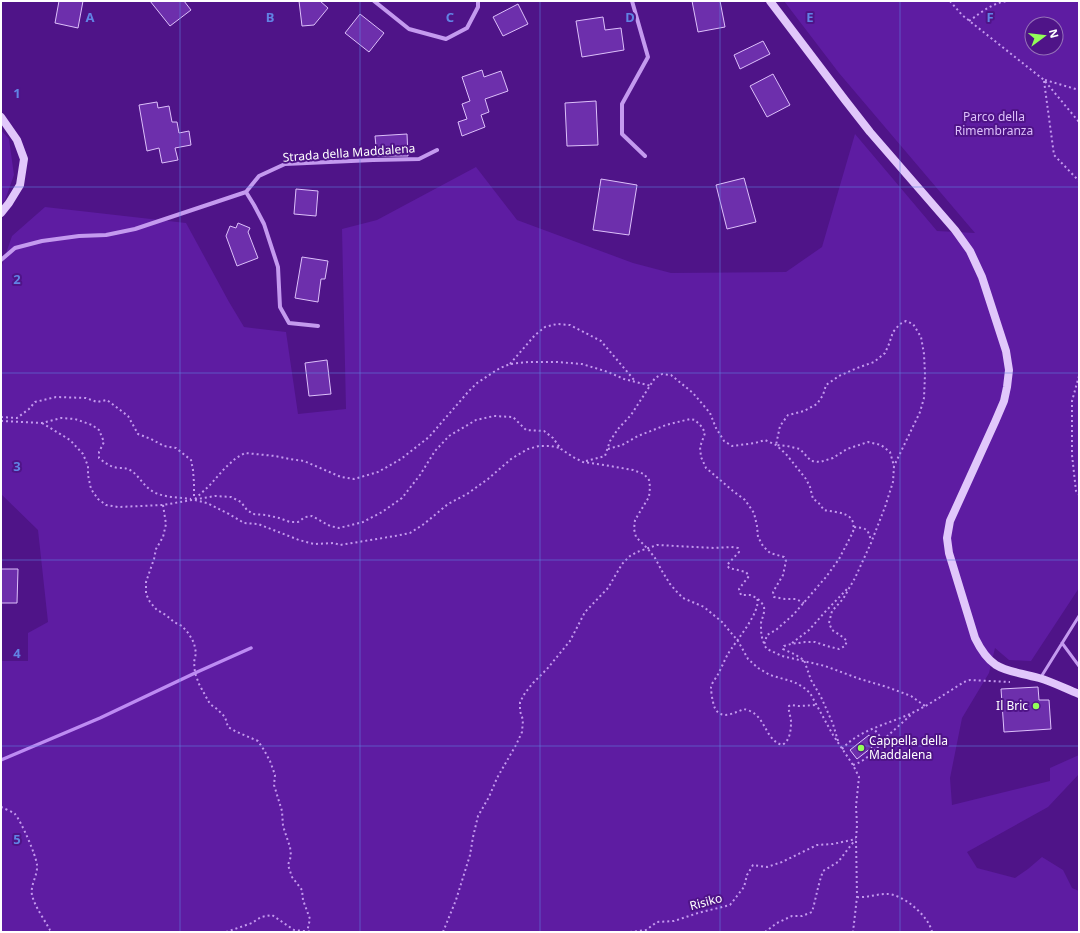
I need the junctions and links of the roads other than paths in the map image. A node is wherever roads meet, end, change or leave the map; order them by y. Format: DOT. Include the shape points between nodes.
graph roads {
  1 [pos="374,1"];
  2 [pos="478,1"];
  3 [pos="632,1"];
  4 [pos="770,1"];
  5 [pos="1,117"];
  6 [pos="437,150"];
  7 [pos="645,156"];
  8 [pos="246,192"];
  9 [pos="1,213"];
  10 [pos="1,260"];
  11 [pos="318,326"];
  12 [pos="1079,616"];
  13 [pos="1062,643"];
  14 [pos="1079,666"];
  15 [pos="1040,678"];
  16 [pos="1079,694"];
  1 -- 2 [label="street" via="409,29 446,39 467,28 478,7"];
  3 -- 7 [label="street" via="648,57 622,104 622,134"];
  4 -- 15 [label="street" via="870,132 955,230 970,251 982,278 1006,351 1009,370 1007,387 1004,401 950,520 947,538 949,553 980,648 989,660 1000,668"];
  5 -- 9 [label="street" via="17,140 24,159 20,185"];
  6 -- 8 [label="street, Strada della Maddalena" via="419,159 285,164 259,176"];
  8 -- 10 [label="street" via="135,229 106,235 56,239 15,248"];
  8 -- 11 [label="street" via="264,224 278,267 280,307 289,323"];
  12 -- 13 [label="lane"];
  13 -- 14 [label="lane"];
  13 -- 15 [label="lane"];
  15 -- 16 [label="street"];
}
